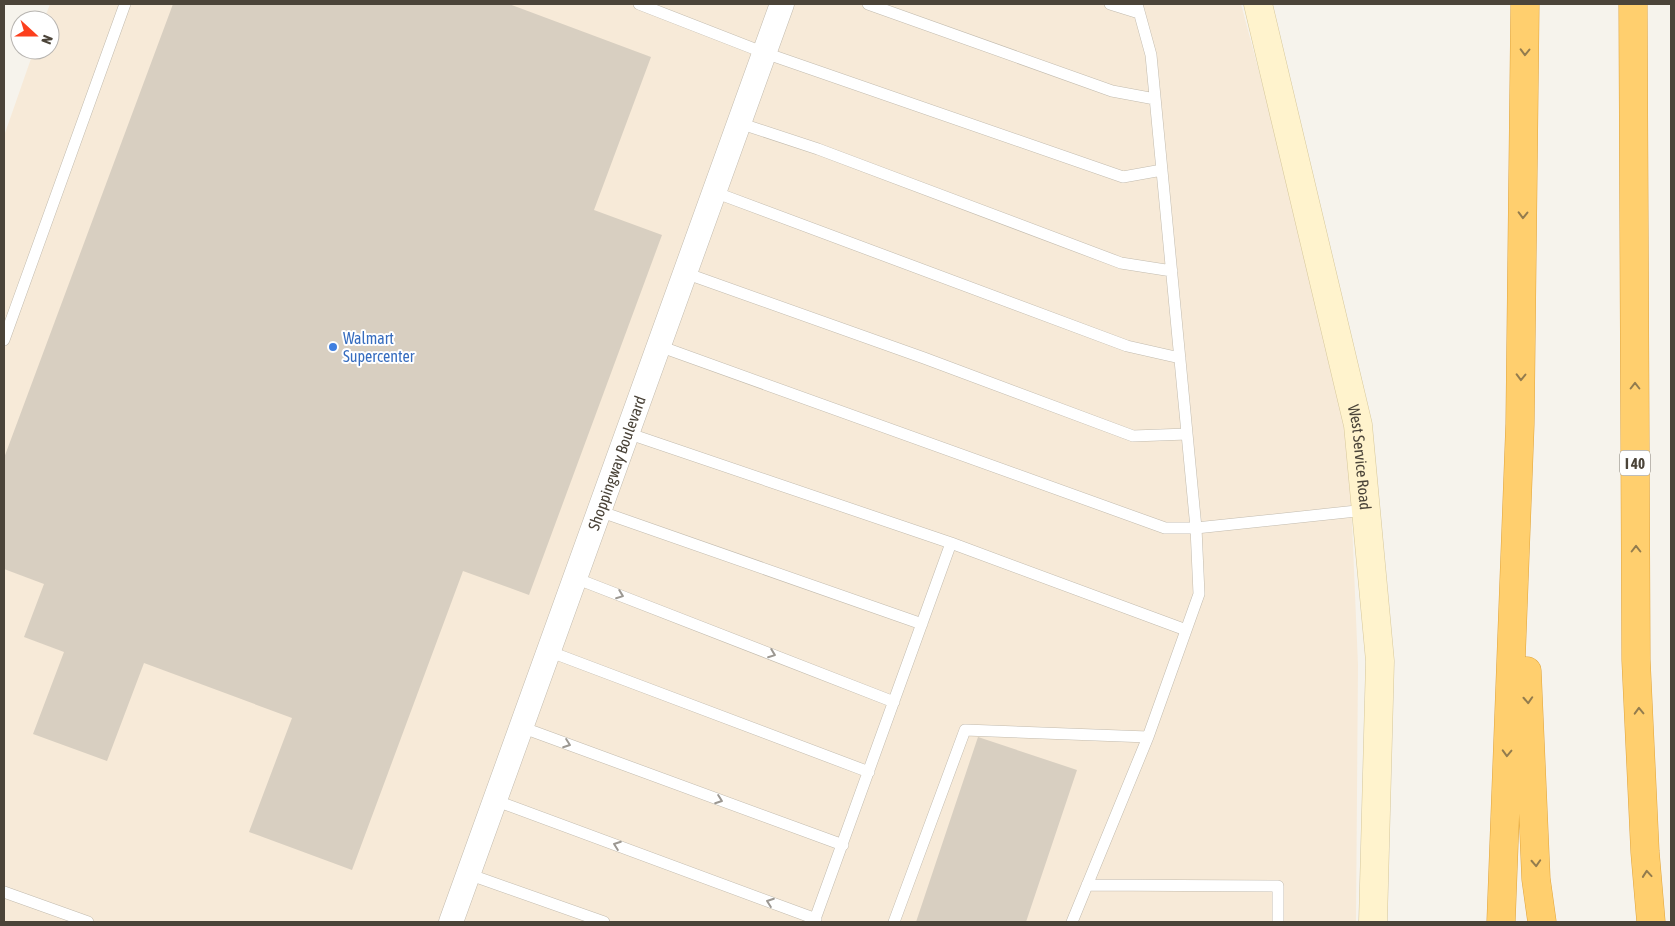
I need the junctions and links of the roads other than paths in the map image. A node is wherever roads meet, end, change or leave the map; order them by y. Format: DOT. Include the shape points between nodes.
graph roads {
  1 [pos="125,4"];
  2 [pos="639,4"];
  3 [pos="782,4"];
  4 [pos="868,4"];
  5 [pos="1110,4"];
  6 [pos="1258,4"];
  7 [pos="1525,4"];
  8 [pos="1633,4"];
  9 [pos="1138,8"];
  10 [pos="765,53"];
  11 [pos="1155,99"];
  12 [pos="739,122"];
  13 [pos="1162,170"];
  14 [pos="714,192"];
  15 [pos="1172,271"];
  16 [pos="685,273"];
  17 [pos="4,340"];
  18 [pos="659,346"];
  19 [pos="1180,358"];
  20 [pos="1520,424"];
  21 [pos="627,433"];
  22 [pos="1187,434"];
  23 [pos="1366,510"];
  24 [pos="599,511"];
  25 [pos="1196,528"];
  26 [pos="951,544"];
  27 [pos="575,578"];
  28 [pos="922,624"];
  29 [pos="1186,630"];
  30 [pos="548,651"];
  31 [pos="894,702"];
  32 [pos="521,727"];
  33 [pos="1148,737"];
  34 [pos="869,772"];
  35 [pos="494,800"];
  36 [pos="843,845"];
  37 [pos="468,874"];
  38 [pos="1087,884"];
  39 [pos="4,892"];
  40 [pos="815,920"];
  41 [pos="88,922"];
  42 [pos="450,922"];
  43 [pos="604,922"];
  44 [pos="894,922"];
  45 [pos="1072,922"];
  46 [pos="1278,922"];
  47 [pos="1373,922"];
  48 [pos="1501,922"];
  49 [pos="1542,922"];
  50 [pos="1651,922"];
  1 -- 17 [label="lane"];
  2 -- 10 [label="lane"];
  3 -- 10 [label="street, Shoppingway Boulevard"];
  4 -- 11 [label="lane" via="1112,91"];
  5 -- 9 [label="lane"];
  6 -- 23 [label="main road, West Service Road" via="1358,425"];
  7 -- 20 [label="highway, one-way"];
  50 -- 8 [label="highway, I 40, one-way" via="1636,660"];
  9 -- 11 [label="lane" via="1151,55"];
  10 -- 12 [label="street, Shoppingway Boulevard"];
  10 -- 13 [label="lane" via="1123,177"];
  11 -- 13 [label="lane"];
  12 -- 14 [label="street, Shoppingway Boulevard"];
  12 -- 15 [label="lane" via="1121,264"];
  13 -- 15 [label="lane"];
  14 -- 16 [label="street, Shoppingway Boulevard"];
  14 -- 19 [label="lane" via="1127,346"];
  15 -- 19 [label="lane"];
  16 -- 18 [label="street, Shoppingway Boulevard"];
  16 -- 22 [label="lane" via="1133,436"];
  18 -- 21 [label="street, Shoppingway Boulevard"];
  18 -- 25 [label="lane" via="1165,528"];
  19 -- 22 [label="lane"];
  20 -- 48 [label="highway, one-way"];
  20 -- 49 [label="highway, one-way" via="1536,879"];
  21 -- 24 [label="street, Shoppingway Boulevard"];
  21 -- 26 [label="lane"];
  22 -- 25 [label="lane"];
  23 -- 25 [label="lane"];
  23 -- 47 [label="main road, West Service Road" via="1380,661"];
  24 -- 27 [label="street, Shoppingway Boulevard"];
  24 -- 28 [label="lane"];
  25 -- 29 [label="lane" via="1199,594"];
  26 -- 28 [label="lane"];
  26 -- 29 [label="lane"];
  27 -- 30 [label="street, Shoppingway Boulevard"];
  27 -- 31 [label="lane, one-way"];
  28 -- 31 [label="lane"];
  29 -- 33 [label="lane"];
  30 -- 32 [label="street, Shoppingway Boulevard"];
  30 -- 34 [label="lane"];
  31 -- 34 [label="lane"];
  32 -- 35 [label="street, Shoppingway Boulevard"];
  32 -- 36 [label="lane, one-way"];
  33 -- 38 [label="lane"];
  33 -- 44 [label="lane" via="965,730"];
  34 -- 36 [label="lane"];
  35 -- 37 [label="street, Shoppingway Boulevard"];
  40 -- 35 [label="lane, one-way"];
  36 -- 40 [label="lane"];
  37 -- 42 [label="street, Shoppingway Boulevard"];
  37 -- 43 [label="lane"];
  38 -- 45 [label="lane"];
  38 -- 46 [label="lane" via="1278,886"];
  39 -- 41 [label="lane"];
}
